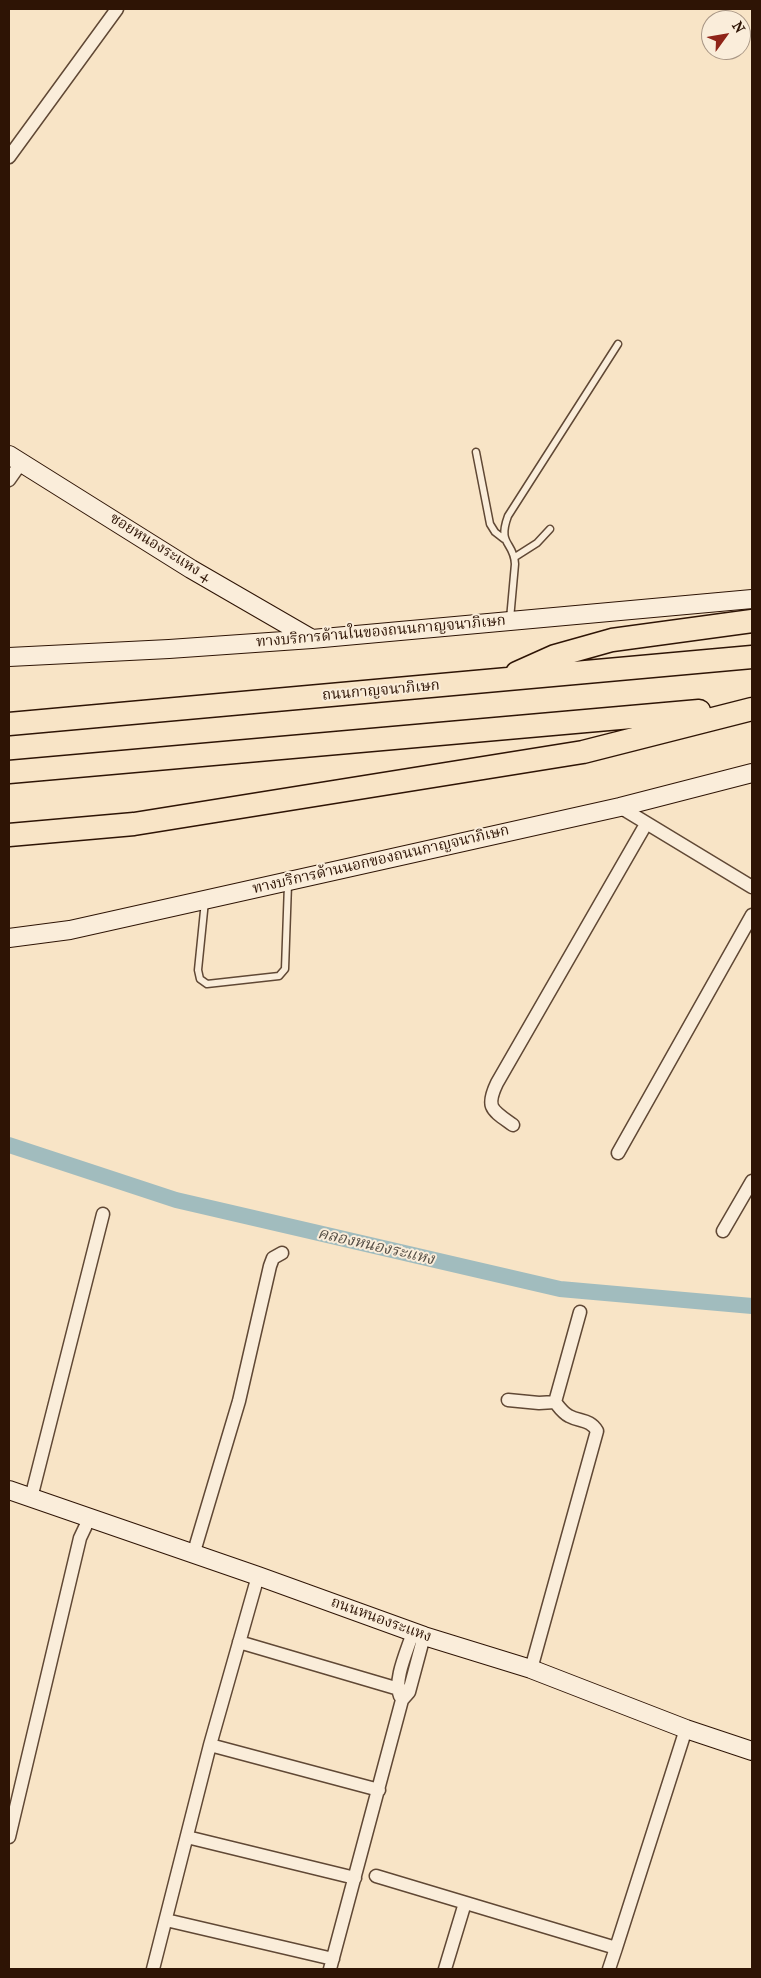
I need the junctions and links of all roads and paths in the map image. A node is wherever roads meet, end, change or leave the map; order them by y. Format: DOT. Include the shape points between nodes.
graph roads {
  1 [pos="117,9"];
  2 [pos="9,157"];
  3 [pos="618,344"];
  4 [pos="476,452"];
  5 [pos="15,459"];
  6 [pos="9,480"];
  7 [pos="550,529"];
  8 [pos="504,539"];
  9 [pos="515,557"];
  10 [pos="752,599"];
  11 [pos="510,620"];
  12 [pos="752,621"];
  13 [pos="312,639"];
  14 [pos="9,656"];
  15 [pos="752,657"];
  16 [pos="500,680"];
  17 [pos="752,708"];
  18 [pos="9,724"];
  19 [pos="9,772"];
  20 [pos="752,773"];
  21 [pos="620,807"];
  22 [pos="646,824"];
  23 [pos="9,836"];
  24 [pos="288,881"];
  25 [pos="752,887"];
  26 [pos="205,900"];
  27 [pos="752,915"];
  28 [pos="9,938"];
  29 [pos="513,1125"];
  30 [pos="618,1153"];
  31 [pos="752,1181"];
  32 [pos="102,1214"];
  33 [pos="723,1231"];
  34 [pos="282,1253"];
  35 [pos="580,1312"];
  36 [pos="508,1400"];
  37 [pos="555,1402"];
  38 [pos="9,1490"];
  39 [pos="31,1498"];
  40 [pos="89,1518"];
  41 [pos="194,1555"];
  42 [pos="258,1576"];
  43 [pos="419,1634"];
  44 [pos="239,1642"];
  45 [pos="531,1669"];
  46 [pos="403,1694"];
  47 [pos="686,1729"];
  48 [pos="210,1745"];
  49 [pos="752,1751"];
  50 [pos="379,1790"];
  51 [pos="9,1837"];
  52 [pos="187,1837"];
  53 [pos="376,1876"];
  54 [pos="355,1878"];
  55 [pos="465,1903"];
  56 [pos="166,1920"];
  57 [pos="616,1948"];
  58 [pos="331,1964"];
  59 [pos="153,1969"];
  60 [pos="445,1969"];
  61 [pos="609,1969"];
  1 -- 2 [label="street"];
  3 -- 8 [label="lane" via="508,516"];
  4 -- 8 [label="lane" via="490,524"];
  5 -- 6 [label="street"];
  5 -- 13 [label="main road, ซอยหนองระแหง 4" via="191,569"];
  7 -- 9 [label="lane" via="537,543"];
  8 -- 9 [label="lane"];
  9 -- 11 [label="lane"];
  10 -- 11 [label="main road, ทางบริการด้านในของถนนกาญจนาภิเษก"];
  11 -- 13 [label="main road, ทางบริการด้านในของถนนกาญจนาภิเษก"];
  12 -- 16 [label="highway" via="612,640 555,656"];
  13 -- 14 [label="main road, ทางบริการด้านในของถนนกาญจนาภิเษก"];
  15 -- 16 [label="highway, ถนนกาญจนาภิเษก"];
  16 -- 18 [label="highway, ถนนกาญจนาภิเษก"];
  17 -- 19 [label="highway"];
  17 -- 23 [label="highway" via="583,752 134,824"];
  20 -- 21 [label="main road, ทางบริการด้านนอกของถนนกาญจนาภิเษก"];
  21 -- 22 [label="street"];
  21 -- 24 [label="main road, ทางบริการด้านนอกของถนนกาญจนาภิเษก"];
  22 -- 25 [label="street"];
  22 -- 29 [label="street" via="490,1097 498,1114"];
  24 -- 26 [label="main road, ทางบริการด้านนอกของถนนกาญจนาภิเษก"];
  24 -- 26 [label="lane" via="286,970 279,976 207,984 200,979 198,970"];
  26 -- 28 [label="main road, ทางบริการด้านนอกของถนนกาญจนาภิเษก" via="70,930"];
  27 -- 30 [label="street"];
  31 -- 33 [label="street"];
  32 -- 39 [label="street"];
  34 -- 41 [label="street" via="273,1258 270,1266 239,1402"];
  35 -- 37 [label="street"];
  36 -- 37 [label="street"];
  37 -- 45 [label="street" via="563,1412 587,1421 597,1431"];
  38 -- 39 [label="main road, ถนนหนองระแหง"];
  39 -- 40 [label="main road, ถนนหนองระแหง"];
  40 -- 41 [label="main road, ถนนหนองระแหง"];
  40 -- 51 [label="street" via="80,1538"];
  41 -- 42 [label="main road, ถนนหนองระแหง"];
  42 -- 43 [label="main road, ถนนหนองระแหง"];
  42 -- 44 [label="street"];
  43 -- 45 [label="main road, ถนนหนองระแหง"];
  43 -- 46 [label="street"];
  44 -- 46 [label="street"];
  44 -- 48 [label="street"];
  45 -- 47 [label="main road, ถนนหนองระแหง"];
  46 -- 50 [label="street"];
  47 -- 49 [label="main road, ถนนหนองระแหง"];
  47 -- 57 [label="street"];
  48 -- 50 [label="street"];
  48 -- 52 [label="street"];
  50 -- 54 [label="street"];
  52 -- 54 [label="street"];
  52 -- 56 [label="street"];
  53 -- 55 [label="street"];
  54 -- 58 [label="street"];
  55 -- 57 [label="street"];
  55 -- 60 [label="street"];
  56 -- 58 [label="street"];
  56 -- 59 [label="street"];
  57 -- 61 [label="street"];
}
